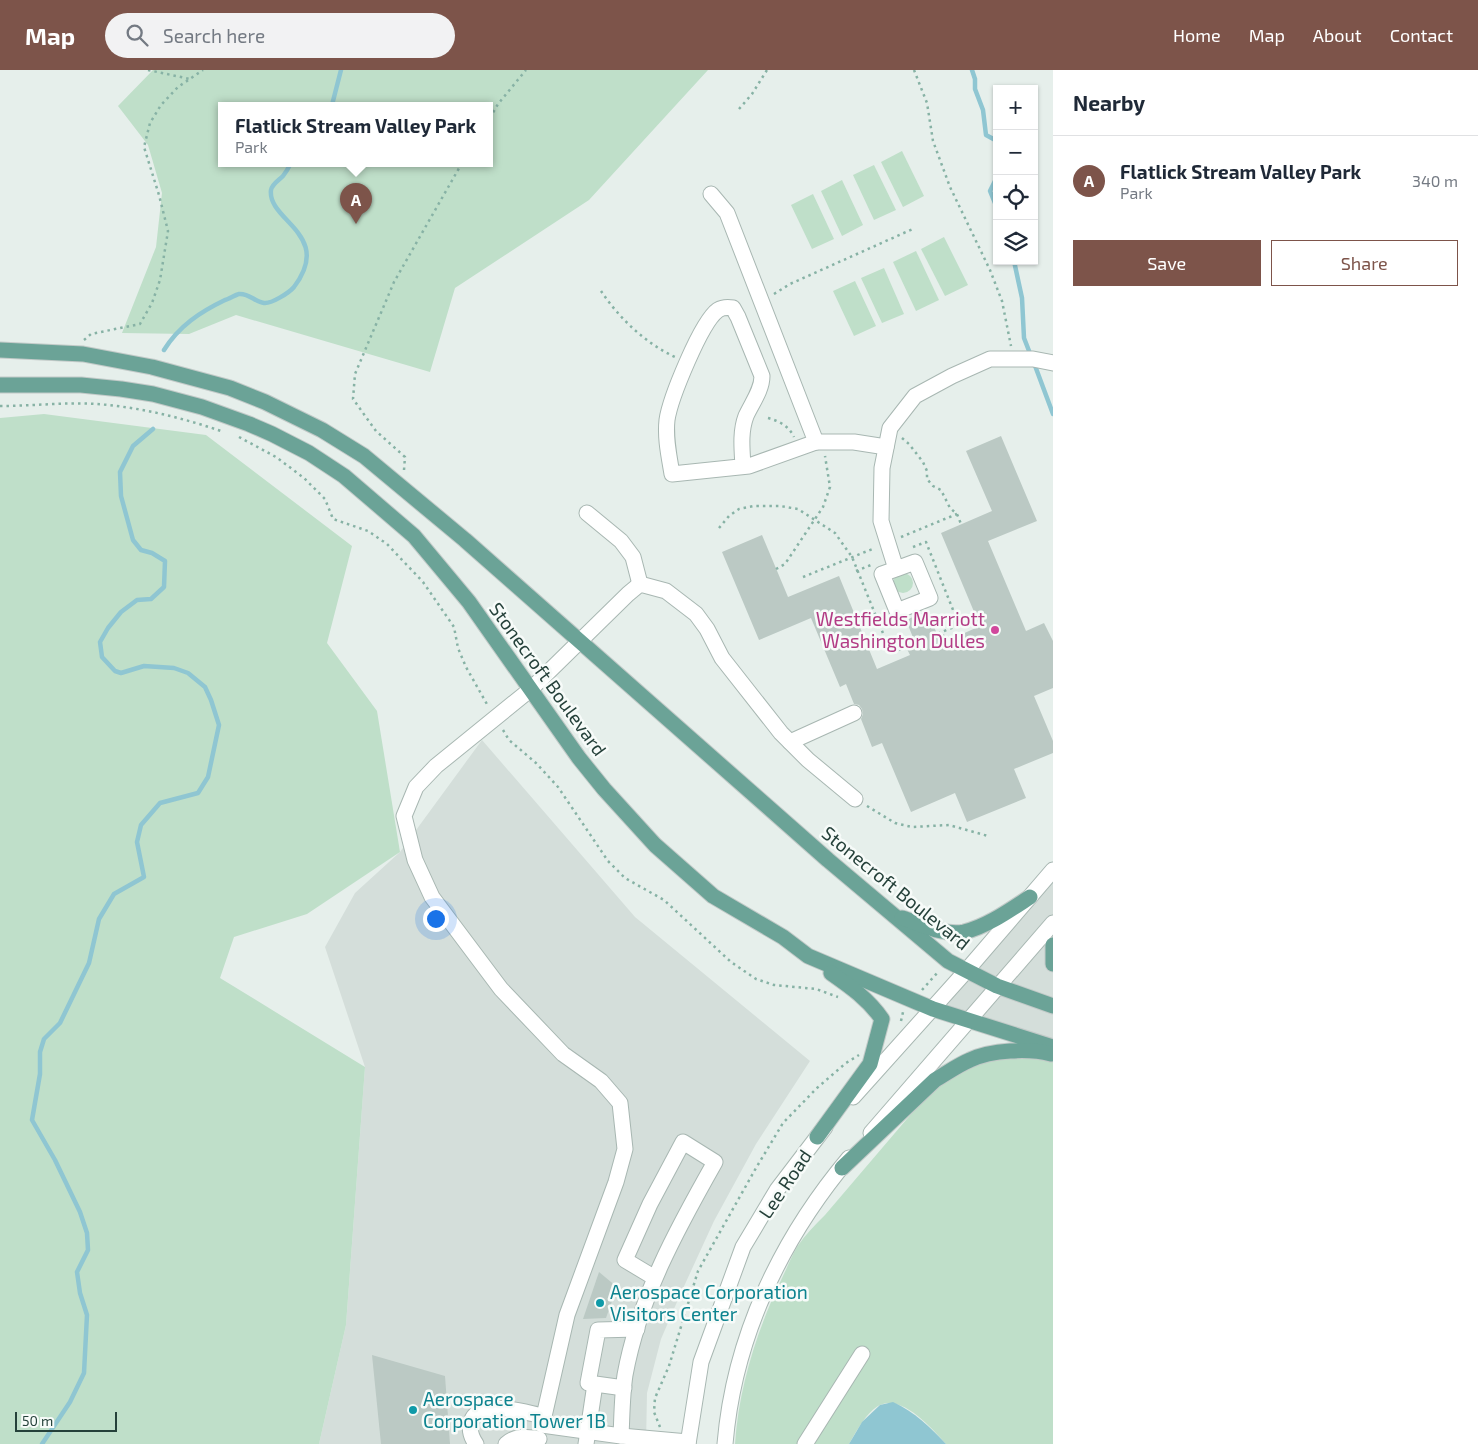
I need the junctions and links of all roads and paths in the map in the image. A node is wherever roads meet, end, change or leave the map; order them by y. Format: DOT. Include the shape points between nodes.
graph roads {
  1 [pos="148,70"];
  2 [pos="203,70"];
  3 [pos="526,70"];
  4 [pos="768,70"];
  5 [pos="914,70"];
  6 [pos="190,79"];
  7 [pos="739,109"];
  8 [pos="493,113"];
  9 [pos="460,167"];
  10 [pos="711,194"];
  11 [pos="915,228"];
  12 [pos="600,291"];
  13 [pos="761,300"];
  14 [pos="0,350"];
  15 [pos="83,354"];
  16 [pos="1014,359"];
  17 [pos="688,362"];
  18 [pos="1053,363"];
  19 [pos="0,386"];
  20 [pos="0,406"];
  21 [pos="768,418"];
  22 [pos="228,433"];
  23 [pos="237,436"];
  24 [pos="901,438"];
  25 [pos="818,442"];
  26 [pos="886,446"];
  27 [pos="799,447"];
  28 [pos="743,466"];
  29 [pos="402,487"];
  30 [pos="588,514"];
  31 [pos="815,519"];
  32 [pos="961,524"];
  33 [pos="719,528"];
  34 [pos="776,569"];
  35 [pos="896,569"];
  36 [pos="640,584"];
  37 [pos="580,643"];
  38 [pos="916,643"];
  39 [pos="531,689"];
  40 [pos="854,713"];
  41 [pos="496,719"];
  42 [pos="790,742"];
  43 [pos="855,799"];
  44 [pos="988,836"];
  45 [pos="1053,870"];
  46 [pos="1030,897"];
  47 [pos="893,915"];
  48 [pos="1053,923"];
  49 [pos="1053,945"];
  50 [pos="808,956"];
  51 [pos="1053,964"];
  52 [pos="940,969"];
  53 [pos="967,970"];
  54 [pos="997,986"];
  55 [pos="921,991"];
  56 [pos="842,998"];
  57 [pos="1053,1006"];
  58 [pos="933,1009"];
  59 [pos="903,1012"];
  60 [pos="967,1020"];
  61 [pos="900,1021"];
  62 [pos="1053,1047"];
  63 [pos="1053,1054"];
  64 [pos="817,1137"];
  65 [pos="842,1168"];
  66 [pos="655,1278"];
  67 [pos="637,1329"];
  68 [pos="862,1354"];
  69 [pos="595,1384"];
  70 [pos="624,1388"];
  71 [pos="539,1435"];
  72 [pos="620,1436"];
  73 [pos="587,1438"];
  74 [pos="688,1443"];
  75 [pos="476,1444"];
  76 [pos="506,1444"];
  77 [pos="725,1444"];
  78 [pos="805,1444"];
  1 -- 6 [label="path"];
  2 -- 6 [label="path"];
  3 -- 8 [label="path"];
  4 -- 7 [label="path"];
  5 -- 16 [label="path" via="927,103 933,141 950,187 1002,301"];
  6 -- 15 [label="path" via="161,105 150,123 144,147 168,231 160,280 152,302 140,324 90,334 84,339"];
  9 -- 29 [label="path" via="394,282 355,374 353,399 376,431 405,457"];
  10 -- 13 [label="street" via="727,213"];
  11 -- 13 [label="path"];
  12 -- 17 [label="path" via="647,341"];
  13 -- 25 [label="street"];
  14 -- 15 [label="main road, Stonecroft Boulevard"];
  15 -- 29 [label="main road, Stonecroft Boulevard" via="152,366 230,388 265,402 322,430 364,456"];
  16 -- 18 [label="street"];
  16 -- 26 [label="street" via="990,359 915,396 890,428"];
  17 -- 28 [label="street" via="668,419 666,436 672,474"];
  17 -- 28 [label="street" via="713,314 726,307 733,308 762,376 742,428"];
  19 -- 39 [label="main road, Stonecroft Boulevard" via="81,385 153,394 249,424 309,453 344,476 414,536 469,602"];
  20 -- 22 [label="path" via="105,405 188,420"];
  21 -- 27 [label="path" via="791,430"];
  23 -- 41 [label="path" via="276,457 304,478 325,499 333,519 368,531 387,544 423,582 454,627 466,667"];
  24 -- 32 [label="path" via="923,462 927,479 941,490"];
  25 -- 26 [label="street"];
  25 -- 27 [label="street"];
  25 -- 31 [label="path" via="827,462 830,487"];
  26 -- 35 [label="street" via="880,521"];
  27 -- 28 [label="street"];
  29 -- 37 [label="main road, Stonecroft Boulevard"];
  30 -- 36 [label="street" via="621,541 632,557"];
  31 -- 33 [label="path" via="798,509 754,506 739,509"];
  31 -- 34 [label="path" via="785,564"];
  31 -- 38 [label="path" via="835,533 852,557 891,653"];
  36 -- 37 [label="street"];
  36 -- 42 [label="street" via="666,591 696,614 722,658"];
  37 -- 39 [label="street"];
  37 -- 47 [label="main road, Stonecroft Boulevard"];
  39 -- 41 [label="street"];
  39 -- 50 [label="main road, Stonecroft Boulevard" via="579,758 655,845 713,896 783,937"];
  40 -- 42 [label="street"];
  41 -- 56 [label="path" via="509,740 558,787 608,861 625,878 664,900 732,962 756,979 774,985 816,989"];
  41 -- 71 [label="street" via="436,766 416,787 404,816 415,860 432,898 501,989 563,1054 601,1081 620,1103 625,1148 616,1182 567,1316"];
  42 -- 43 [label="street"];
  43 -- 44 [label="path" via="894,823 912,827 949,825"];
  45 -- 46 [label="street, Lee Road"];
  46 -- 47 [label="main road" via="1001,915 963,932 942,931"];
  46 -- 53 [label="street, Lee Road"];
  47 -- 53 [label="main road, Stonecroft Boulevard" via="948,960"];
  48 -- 54 [label="street, Lee Road"];
  49 -- 51 [label="main road"];
  50 -- 58 [label="main road, Stonecroft Boulevard"];
  50 -- 64 [label="main road" via="864,996 882,1019 870,1064"];
  52 -- 55 [label="path"];
  53 -- 54 [label="main road, Stonecroft Boulevard"];
  53 -- 58 [label="street, Lee Road"];
  54 -- 57 [label="main road, Stonecroft Boulevard"];
  54 -- 60 [label="street, Lee Road"];
  58 -- 60 [label="main road, Stonecroft Boulevard"];
  58 -- 64 [label="street, Lee Road"];
  59 -- 61 [label="path"];
  60 -- 62 [label="main road, Stonecroft Boulevard"];
  60 -- 65 [label="street, Lee Road"];
  63 -- 65 [label="main road" via="1032,1051 991,1054 952,1069 936,1080"];
  64 -- 74 [label="street, Lee Road" via="777,1190 743,1247 701,1362"];
  65 -- 77 [label="street, Lee Road" via="809,1210 767,1284 739,1365"];
  66 -- 66 [label="street" via="625,1260 683,1142 715,1162 681,1221"];
  66 -- 67 [label="street"];
  67 -- 69 [label="street" via="598,1330 588,1383"];
  67 -- 70 [label="street"];
  68 -- 78 [label="street"];
  69 -- 70 [label="street"];
  69 -- 73 [label="street"];
  70 -- 72 [label="street"];
  71 -- 73 [label="street"];
  71 -- 75 [label="street" via="498,1408 487,1408 478,1411 470,1424 470,1434"];
  71 -- 76 [label="street" via="512,1439"];
  72 -- 73 [label="street"];
  72 -- 74 [label="street"];
}
